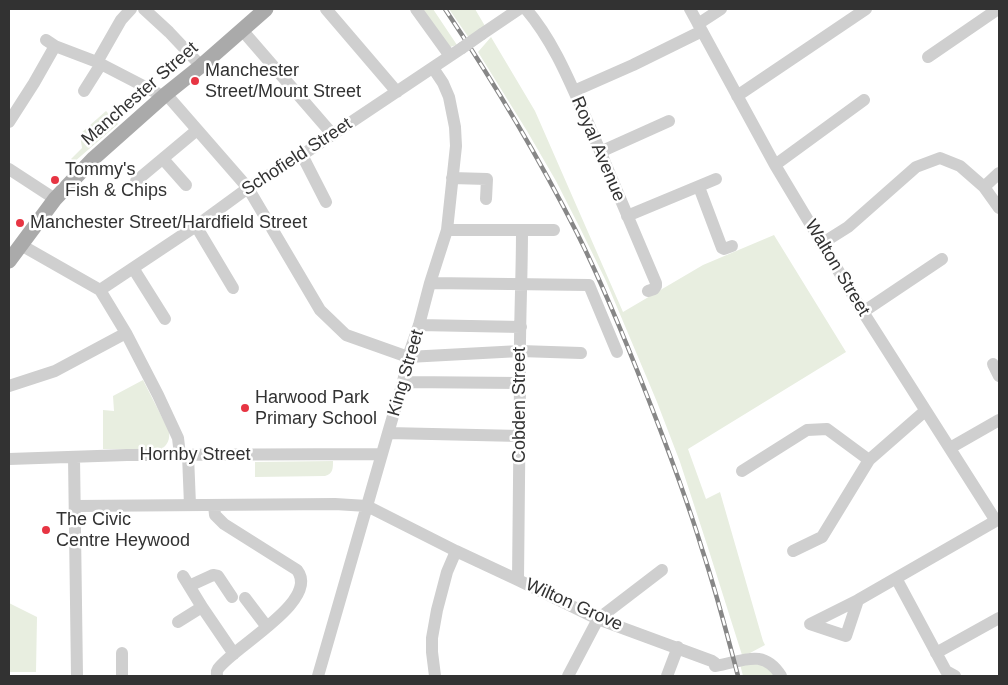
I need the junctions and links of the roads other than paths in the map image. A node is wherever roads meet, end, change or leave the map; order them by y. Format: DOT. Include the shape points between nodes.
graph roads {
  1 [pos="132,9"];
  2 [pos="144,9"];
  3 [pos="266,9"];
  4 [pos="416,9"];
  5 [pos="519,9"];
  6 [pos="526,9"];
  7 [pos="690,9"];
  8 [pos="721,9"];
  9 [pos="866,9"];
  10 [pos="998,9"];
  11 [pos="330,10"];
  12 [pos="700,28"];
  13 [pos="242,30"];
  14 [pos="450,56"];
  15 [pos="928,57"];
  16 [pos="99,63"];
  17 [pos="202,66"];
  18 [pos="433,68"];
  19 [pos="84,91"];
  20 [pos="574,91"];
  21 [pos="397,92"];
  22 [pos="164,96"];
  23 [pos="737,96"];
  24 [pos="864,100"];
  25 [pos="668,121"];
  26 [pos="9,122"];
  27 [pos="197,130"];
  28 [pos="333,135"];
  29 [pos="600,152"];
  30 [pos="302,155"];
  31 [pos="163,159"];
  32 [pos="774,165"];
  33 [pos="9,169"];
  34 [pos="999,173"];
  35 [pos="452,178"];
  36 [pos="716,179"];
  37 [pos="136,181"];
  38 [pos="186,186"];
  39 [pos="699,187"];
  40 [pos="248,188"];
  41 [pos="984,188"];
  42 [pos="55,199"];
  43 [pos="486,199"];
  44 [pos="326,202"];
  45 [pos="999,208"];
  46 [pos="627,216"];
  47 [pos="196,226"];
  48 [pos="447,230"];
  49 [pos="522,230"];
  50 [pos="554,230"];
  51 [pos="821,244"];
  52 [pos="21,245"];
  53 [pos="732,246"];
  54 [pos="942,258"];
  55 [pos="9,260"];
  56 [pos="132,268"];
  57 [pos="430,283"];
  58 [pos="522,284"];
  59 [pos="233,288"];
  60 [pos="100,290"];
  61 [pos="648,291"];
  62 [pos="863,312"];
  63 [pos="165,319"];
  64 [pos="419,325"];
  65 [pos="521,327"];
  66 [pos="126,333"];
  67 [pos="520,352"];
  68 [pos="617,352"];
  69 [pos="581,353"];
  70 [pos="408,357"];
  71 [pos="993,364"];
  72 [pos="999,376"];
  73 [pos="403,382"];
  74 [pos="520,382"];
  75 [pos="9,386"];
  76 [pos="925,411"];
  77 [pos="999,420"];
  78 [pos="388,433"];
  79 [pos="520,436"];
  80 [pos="950,448"];
  81 [pos="382,454"];
  82 [pos="184,455"];
  83 [pos="74,457"];
  84 [pos="9,459"];
  85 [pos="869,460"];
  86 [pos="742,471"];
  87 [pos="190,505"];
  88 [pos="214,505"];
  89 [pos="75,506"];
  90 [pos="367,506"];
  91 [pos="997,520"];
  92 [pos="456,551"];
  93 [pos="793,551"];
  94 [pos="662,570"];
  95 [pos="896,578"];
  96 [pos="518,580"];
  97 [pos="232,596"];
  98 [pos="246,598"];
  99 [pos="858,600"];
  100 [pos="202,607"];
  101 [pos="999,618"];
  102 [pos="598,619"];
  103 [pos="178,622"];
  104 [pos="267,627"];
  105 [pos="678,647"];
  106 [pos="122,652"];
  107 [pos="936,653"];
  108 [pos="234,654"];
  109 [pos="714,671"];
  110 [pos="77,676"];
  111 [pos="122,676"];
  112 [pos="217,676"];
  113 [pos="318,676"];
  114 [pos="435,676"];
  115 [pos="568,676"];
  116 [pos="667,676"];
  117 [pos="781,676"];
  118 [pos="955,676"];
  1 -- 16 [label="street" via="121,20"];
  2 -- 17 [label="street"];
  3 -- 13 [label="main road, Manchester Street"];
  4 -- 14 [label="street"];
  5 -- 14 [label="street, Schofield Street, bridge"];
  6 -- 20 [label="street, Royal Avenue" via="551,44"];
  7 -- 12 [label="street, Walton Street"];
  8 -- 12 [label="street"];
  9 -- 23 [label="street"];
  10 -- 15 [label="street"];
  11 -- 21 [label="street"];
  12 -- 20 [label="street"];
  12 -- 23 [label="street, Walton Street"];
  13 -- 17 [label="main road, Manchester Street"];
  13 -- 28 [label="street"];
  14 -- 18 [label="street, Schofield Street"];
  16 -- 19 [label="street"];
  16 -- 22 [label="street"];
  16 -- 26 [label="street" via="51,43 34,83"];
  17 -- 22 [label="main road, Manchester Street"];
  18 -- 21 [label="street, Schofield Street"];
  18 -- 35 [label="street, King Street" via="449,96 455,126"];
  20 -- 29 [label="street, Royal Avenue"];
  21 -- 28 [label="street, Schofield Street"];
  22 -- 27 [label="street"];
  22 -- 42 [label="main road, Manchester Street" via="94,158"];
  23 -- 32 [label="street, Walton Street"];
  24 -- 32 [label="street"];
  25 -- 29 [label="street"];
  27 -- 31 [label="street"];
  27 -- 40 [label="street"];
  28 -- 30 [label="street, Schofield Street"];
  29 -- 46 [label="street, Royal Avenue"];
  30 -- 40 [label="street, Schofield Street"];
  30 -- 44 [label="street"];
  31 -- 37 [label="street"];
  31 -- 38 [label="street"];
  32 -- 51 [label="street, Walton Street"];
  33 -- 42 [label="street"];
  34 -- 41 [label="street"];
  35 -- 43 [label="street" via="487,179"];
  35 -- 48 [label="street, King Street"];
  36 -- 39 [label="street"];
  39 -- 46 [label="street"];
  39 -- 53 [label="street" via="722,248"];
  40 -- 47 [label="street, Schofield Street"];
  40 -- 70 [label="street" via="320,310 346,334"];
  41 -- 45 [label="street"];
  41 -- 51 [label="street" via="960,166 940,158 916,167 848,227"];
  42 -- 52 [label="main road, Manchester Street"];
  46 -- 61 [label="street, Royal Avenue" via="656,283 654,289"];
  47 -- 56 [label="street, Schofield Street"];
  47 -- 59 [label="street"];
  48 -- 49 [label="street"];
  48 -- 57 [label="street, King Street"];
  49 -- 50 [label="street"];
  49 -- 58 [label="street, Cobden Street"];
  51 -- 62 [label="street, Walton Street"];
  52 -- 55 [label="main road, Manchester Street"];
  52 -- 60 [label="street"];
  54 -- 62 [label="street"];
  56 -- 60 [label="street, Schofield Street"];
  56 -- 63 [label="street"];
  57 -- 58 [label="street"];
  57 -- 64 [label="street, King Street"];
  58 -- 65 [label="street, Cobden Street"];
  58 -- 68 [label="street" via="589,285"];
  60 -- 66 [label="street"];
  62 -- 76 [label="street, Walton Street"];
  64 -- 65 [label="street"];
  64 -- 70 [label="street, King Street"];
  65 -- 67 [label="street, Cobden Street"];
  66 -- 75 [label="street" via="55,371"];
  66 -- 82 [label="street"];
  67 -- 69 [label="street"];
  67 -- 70 [label="street"];
  67 -- 74 [label="street, Cobden Street"];
  70 -- 73 [label="street, King Street"];
  71 -- 72 [label="street"];
  73 -- 74 [label="street"];
  73 -- 78 [label="street, King Street"];
  74 -- 79 [label="street, Cobden Street"];
  76 -- 80 [label="street, Walton Street"];
  76 -- 85 [label="street"];
  77 -- 80 [label="street"];
  78 -- 79 [label="street"];
  78 -- 81 [label="street, King Street"];
  79 -- 96 [label="street, Cobden Street"];
  80 -- 91 [label="street, Walton Street"];
  81 -- 82 [label="street, Hornby Street"];
  81 -- 90 [label="street, King Street"];
  82 -- 83 [label="street, Hornby Street"];
  82 -- 87 [label="street"];
  83 -- 84 [label="street, Hornby Street"];
  83 -- 89 [label="street"];
  85 -- 86 [label="street" via="827,429 807,430"];
  85 -- 93 [label="street" via="822,537"];
  87 -- 88 [label="street"];
  87 -- 89 [label="street"];
  88 -- 90 [label="street"];
  88 -- 104 [label="street" via="215,515 224,524 299,573 299,594"];
  89 -- 110 [label="street"];
  90 -- 92 [label="street, Wilton Grove"];
  90 -- 113 [label="street, King Street"];
  91 -- 95 [label="street"];
  92 -- 96 [label="street, Wilton Grove"];
  92 -- 114 [label="street" via="446,572 432,638"];
  94 -- 102 [label="street"];
  95 -- 99 [label="street"];
  95 -- 107 [label="street"];
  96 -- 102 [label="street, Wilton Grove"];
  97 -- 100 [label="street" via="218,576 186,581"];
  98 -- 104 [label="street"];
  100 -- 103 [label="street"];
  100 -- 108 [label="street"];
  101 -- 107 [label="street"];
  102 -- 105 [label="street, Wilton Grove"];
  102 -- 115 [label="street"];
  104 -- 108 [label="street"];
  105 -- 109 [label="street, Wilton Grove" via="712,661"];
  105 -- 116 [label="street"];
  106 -- 111 [label="street"];
  107 -- 118 [label="street" via="946,671"];
  108 -- 112 [label="street" via="218,670"];
  109 -- 117 [label="street, Wilton Grove" via="757,658 772,665"];
}
